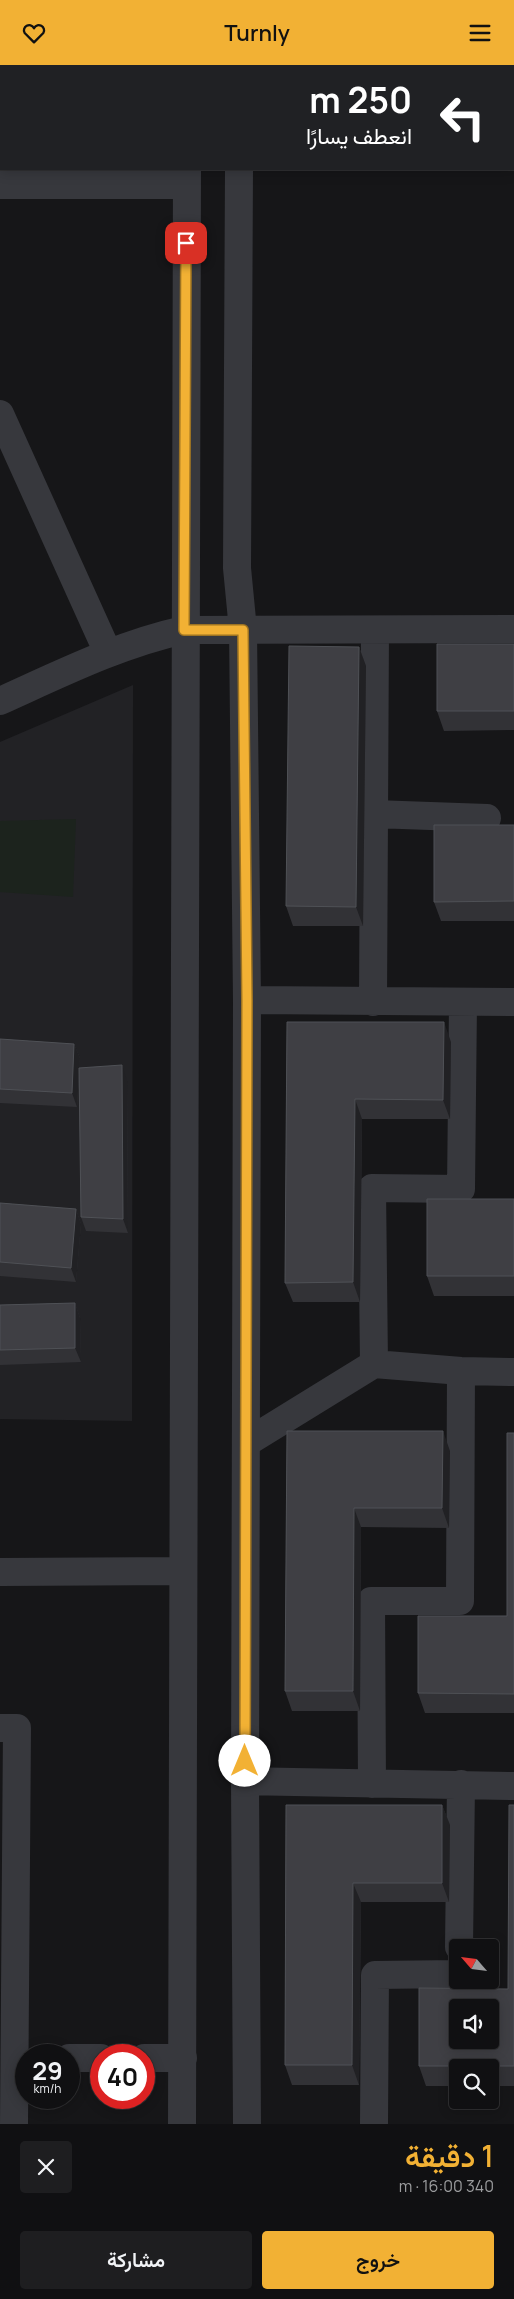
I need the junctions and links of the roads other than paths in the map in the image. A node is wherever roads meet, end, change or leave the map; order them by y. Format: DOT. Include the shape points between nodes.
graph roads {
  1 [pos="239,170"];
  2 [pos="187,177"];
  3 [pos="0,185"];
  4 [pos="0,414"];
  5 [pos="514,629"];
  6 [pos="184,630"];
  7 [pos="243,630"];
  8 [pos="375,630"];
  9 [pos="108,653"];
  10 [pos="0,701"];
  11 [pos="374,814"];
  12 [pos="487,818"];
  13 [pos="247,1000"];
  14 [pos="373,1001"];
  15 [pos="514,1002"];
  16 [pos="463,1003"];
  17 [pos="374,1364"];
  18 [pos="461,1371"];
  19 [pos="514,1372"];
  20 [pos="246,1443"];
  21 [pos="183,1571"];
  22 [pos="0,1572"];
  23 [pos="0,1729"];
  24 [pos="244,1781"];
  25 [pos="372,1783"];
  26 [pos="461,1785"];
  27 [pos="514,1786"];
  28 [pos="459,1939"];
  29 [pos="449,1974"];
  30 [pos="14,2058"];
  31 [pos="155,2058"];
  32 [pos="183,2058"];
  33 [pos="14,2124"];
  34 [pos="182,2124"];
  35 [pos="247,2124"];
  36 [pos="374,2124"];
  1 -- 7 [label="street" via="237,569"];
  2 -- 3 [label="street"];
  2 -- 6 [label="street"];
  4 -- 9 [label="street"];
  5 -- 8 [label="street"];
  6 -- 7 [label="street"];
  6 -- 9 [label="street" via="152,637"];
  6 -- 21 [label="street"];
  7 -- 8 [label="street"];
  7 -- 13 [label="street"];
  8 -- 11 [label="street"];
  9 -- 10 [label="street"];
  11 -- 12 [label="street"];
  11 -- 14 [label="street"];
  13 -- 14 [label="street"];
  13 -- 20 [label="street"];
  14 -- 16 [label="street"];
  15 -- 16 [label="street"];
  16 -- 17 [label="street" via="461,1189 372,1188"];
  17 -- 18 [label="street"];
  17 -- 20 [label="street"];
  18 -- 19 [label="street"];
  18 -- 25 [label="street" via="460,1601 371,1601"];
  20 -- 24 [label="street"];
  21 -- 22 [label="street"];
  21 -- 32 [label="street"];
  23 -- 30 [label="street" via="17,1728"];
  24 -- 25 [label="street"];
  24 -- 35 [label="street"];
  25 -- 26 [label="street"];
  26 -- 27 [label="street"];
  26 -- 28 [label="street"];
  29 -- 36 [label="street" via="375,1975"];
  30 -- 33 [label="street"];
  31 -- 32 [label="street"];
  32 -- 34 [label="street"];
}
